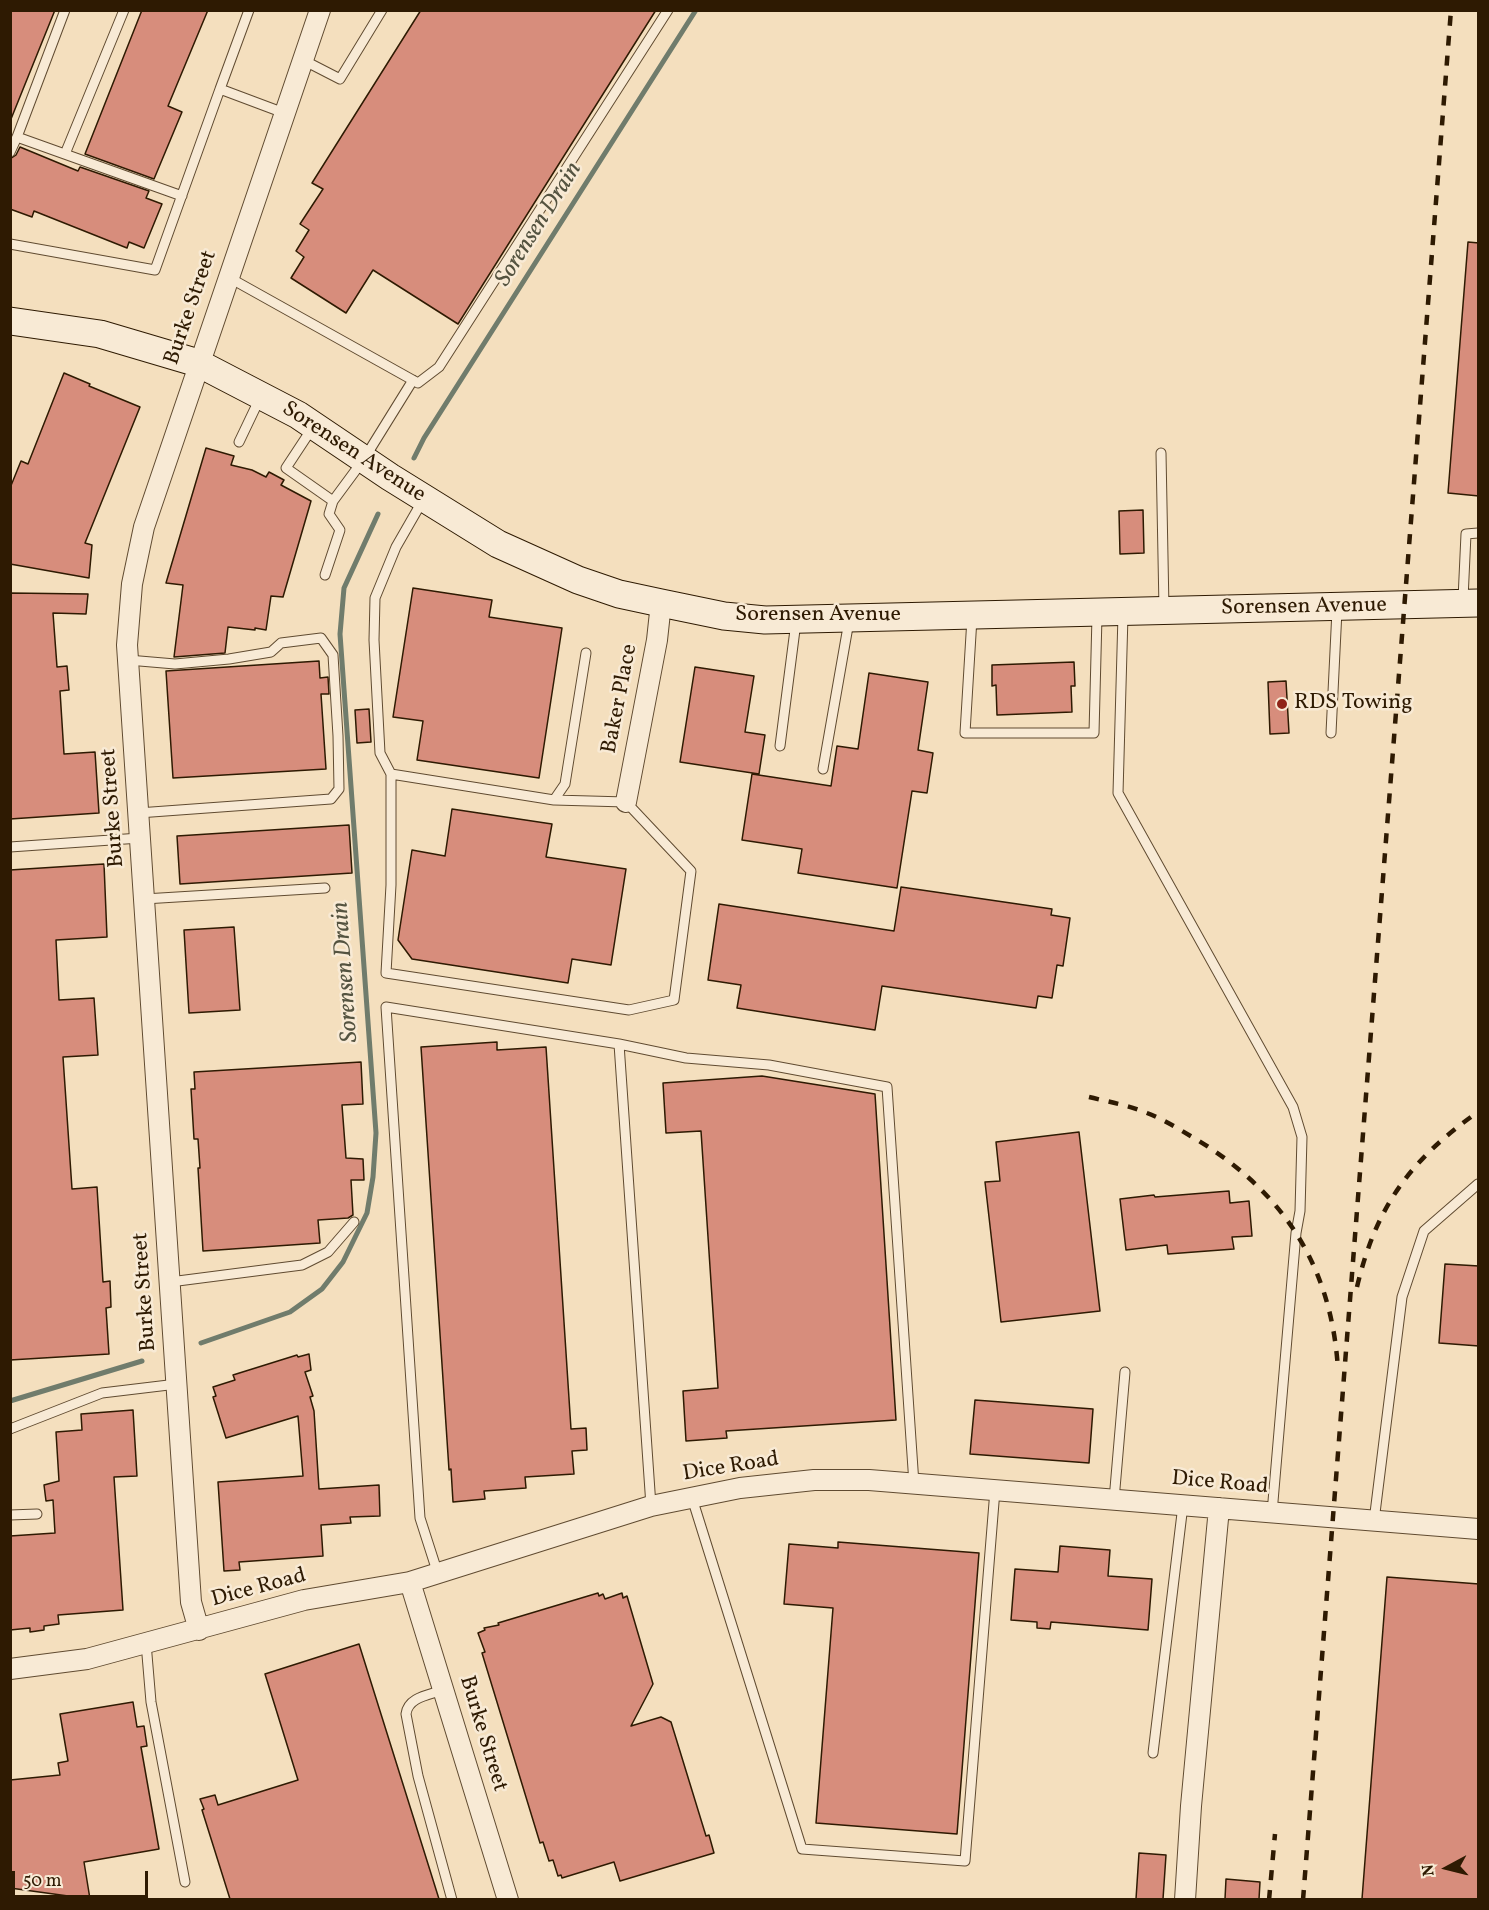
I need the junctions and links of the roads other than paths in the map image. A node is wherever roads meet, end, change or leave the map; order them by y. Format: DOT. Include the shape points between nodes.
graph roads {
  1 [pos="65,10"];
  2 [pos="124,10"];
  3 [pos="249,10"];
  4 [pos="320,10"];
  5 [pos="382,10"];
  6 [pos="668,10"];
  7 [pos="303,60"];
  8 [pos="220,89"];
  9 [pos="284,113"];
  10 [pos="17,137"];
  11 [pos="10,152"];
  12 [pos="64,154"];
  13 [pos="182,196"];
  14 [pos="10,244"];
  15 [pos="228,277"];
  16 [pos="10,321"];
  17 [pos="198,363"];
  18 [pos="413,380"];
  19 [pos="261,396"];
  20 [pos="314,426"];
  21 [pos="239,442"];
  22 [pos="1161,453"];
  23 [pos="364,459"];
  24 [pos="424,498"];
  25 [pos="333,501"];
  26 [pos="1479,533"];
  27 [pos="325,575"];
  28 [pos="661,603"];
  29 [pos="1470,604"];
  30 [pos="1337,607"];
  31 [pos="1164,611"];
  32 [pos="1110,612"];
  33 [pos="972,615"];
  34 [pos="849,618"];
  35 [pos="797,619"];
  36 [pos="586,653"];
  37 [pos="128,660"];
  38 [pos="1331,734"];
  39 [pos="780,746"];
  40 [pos="823,769"];
  41 [pos="390,774"];
  42 [pos="554,800"];
  43 [pos="626,802"];
  44 [pos="138,813"];
  45 [pos="140,838"];
  46 [pos="10,848"];
  47 [pos="325,888"];
  48 [pos="144,899"];
  49 [pos="619,1044"];
  50 [pos="1479,1184"];
  51 [pos="354,1222"];
  52 [pos="170,1282"];
  53 [pos="1125,1372"];
  54 [pos="177,1384"];
  55 [pos="10,1429"];
  56 [pos="914,1484"];
  57 [pos="995,1490"];
  58 [pos="692,1498"];
  59 [pos="1114,1500"];
  60 [pos="1183,1505"];
  61 [pos="651,1506"];
  62 [pos="1220,1508"];
  63 [pos="1272,1512"];
  64 [pos="37,1514"];
  65 [pos="10,1515"];
  66 [pos="1374,1521"];
  67 [pos="1479,1529"];
  68 [pos="438,1574"];
  69 [pos="410,1582"];
  70 [pos="199,1630"];
  71 [pos="146,1643"];
  72 [pos="10,1669"];
  73 [pos="443,1690"];
  74 [pos="1153,1753"];
  75 [pos="185,1882"];
  76 [pos="452,1899"];
  77 [pos="508,1899"];
  78 [pos="1185,1899"];
  1 -- 10 [label="lane"];
  2 -- 12 [label="lane"];
  3 -- 8 [label="lane"];
  4 -- 7 [label="street, Burke Street"];
  5 -- 7 [label="lane" via="340,79"];
  6 -- 18 [label="lane" via="440,367 418,382"];
  7 -- 9 [label="street, Burke Street"];
  8 -- 9 [label="lane"];
  8 -- 13 [label="lane"];
  9 -- 15 [label="street, Burke Street"];
  10 -- 11 [label="lane"];
  10 -- 12 [label="lane"];
  12 -- 13 [label="lane"];
  13 -- 14 [label="lane" via="155,270"];
  15 -- 17 [label="street, Burke Street"];
  15 -- 18 [label="lane"];
  16 -- 17 [label="street, Sorensen Avenue" via="100,334"];
  17 -- 19 [label="street, Sorensen Avenue"];
  17 -- 37 [label="street, Burke Street" via="144,526 132,584"];
  18 -- 23 [label="lane"];
  19 -- 20 [label="street, Sorensen Avenue"];
  19 -- 21 [label="lane"];
  20 -- 23 [label="street, Sorensen Avenue"];
  20 -- 25 [label="lane" via="286,468"];
  22 -- 31 [label="lane"];
  23 -- 24 [label="street, Sorensen Avenue"];
  23 -- 25 [label="lane"];
  24 -- 28 [label="street, Sorensen Avenue" via="498,544 578,580"];
  24 -- 41 [label="lane" via="396,547 375,597 380,753"];
  25 -- 27 [label="lane" via="329,514 340,531"];
  26 -- 29 [label="lane" via="1466,534"];
  28 -- 35 [label="street, Sorensen Avenue" via="724,616"];
  28 -- 43 [label="street, Baker Place"];
  29 -- 30 [label="street, Sorensen Avenue"];
  30 -- 31 [label="street, Sorensen Avenue"];
  30 -- 38 [label="lane"];
  31 -- 32 [label="street, Sorensen Avenue"];
  32 -- 33 [label="street, Sorensen Avenue"];
  32 -- 33 [label="lane" via="1094,733 965,733"];
  32 -- 63 [label="lane" via="1118,793 1293,1107 1302,1137 1300,1211"];
  33 -- 34 [label="street, Sorensen Avenue"];
  34 -- 35 [label="street, Sorensen Avenue"];
  34 -- 40 [label="lane"];
  35 -- 39 [label="lane"];
  36 -- 42 [label="lane" via="565,784"];
  37 -- 44 [label="street, Burke Street"];
  37 -- 44 [label="lane" via="175,664 229,659 272,652 281,643 321,638 333,655 339,789 331,799"];
  41 -- 42 [label="lane"];
  41 -- 43 [label="lane" via="391,885 386,973 629,1010 674,1000 691,871"];
  42 -- 43 [label="lane"];
  44 -- 45 [label="street, Burke Street"];
  45 -- 46 [label="lane"];
  45 -- 48 [label="street, Burke Street"];
  47 -- 48 [label="lane"];
  48 -- 52 [label="street, Burke Street"];
  49 -- 56 [label="lane" via="686,1058 770,1065 887,1087"];
  49 -- 61 [label="lane"];
  49 -- 68 [label="lane" via="386,1007 420,1518"];
  50 -- 66 [label="lane" via="1424,1231 1402,1297"];
  51 -- 52 [label="lane" via="328,1252 302,1265"];
  52 -- 54 [label="street, Burke Street"];
  53 -- 59 [label="lane"];
  54 -- 55 [label="lane" via="102,1394"];
  54 -- 70 [label="street, Burke Street" via="191,1602"];
  56 -- 57 [label="street, Dice Road"];
  56 -- 58 [label="street, Dice Road" via="814,1480"];
  57 -- 58 [label="lane" via="965,1861 802,1849"];
  57 -- 59 [label="street, Dice Road"];
  58 -- 61 [label="street, Dice Road"];
  59 -- 60 [label="street, Dice Road"];
  60 -- 62 [label="street, Dice Road"];
  60 -- 74 [label="lane"];
  61 -- 68 [label="street, Dice Road"];
  62 -- 63 [label="street, Dice Road"];
  62 -- 78 [label="street"];
  63 -- 66 [label="street, Dice Road"];
  64 -- 65 [label="lane"];
  66 -- 67 [label="street, Dice Road"];
  68 -- 69 [label="street, Dice Road"];
  69 -- 70 [label="street, Dice Road" via="303,1600"];
  69 -- 73 [label="street, Burke Street"];
  70 -- 71 [label="street, Dice Road"];
  71 -- 72 [label="street, Dice Road" via="87,1659"];
  71 -- 75 [label="lane" via="151,1702"];
  73 -- 76 [label="lane" via="411,1701 406,1714 418,1776"];
  73 -- 77 [label="street, Burke Street"];
}
